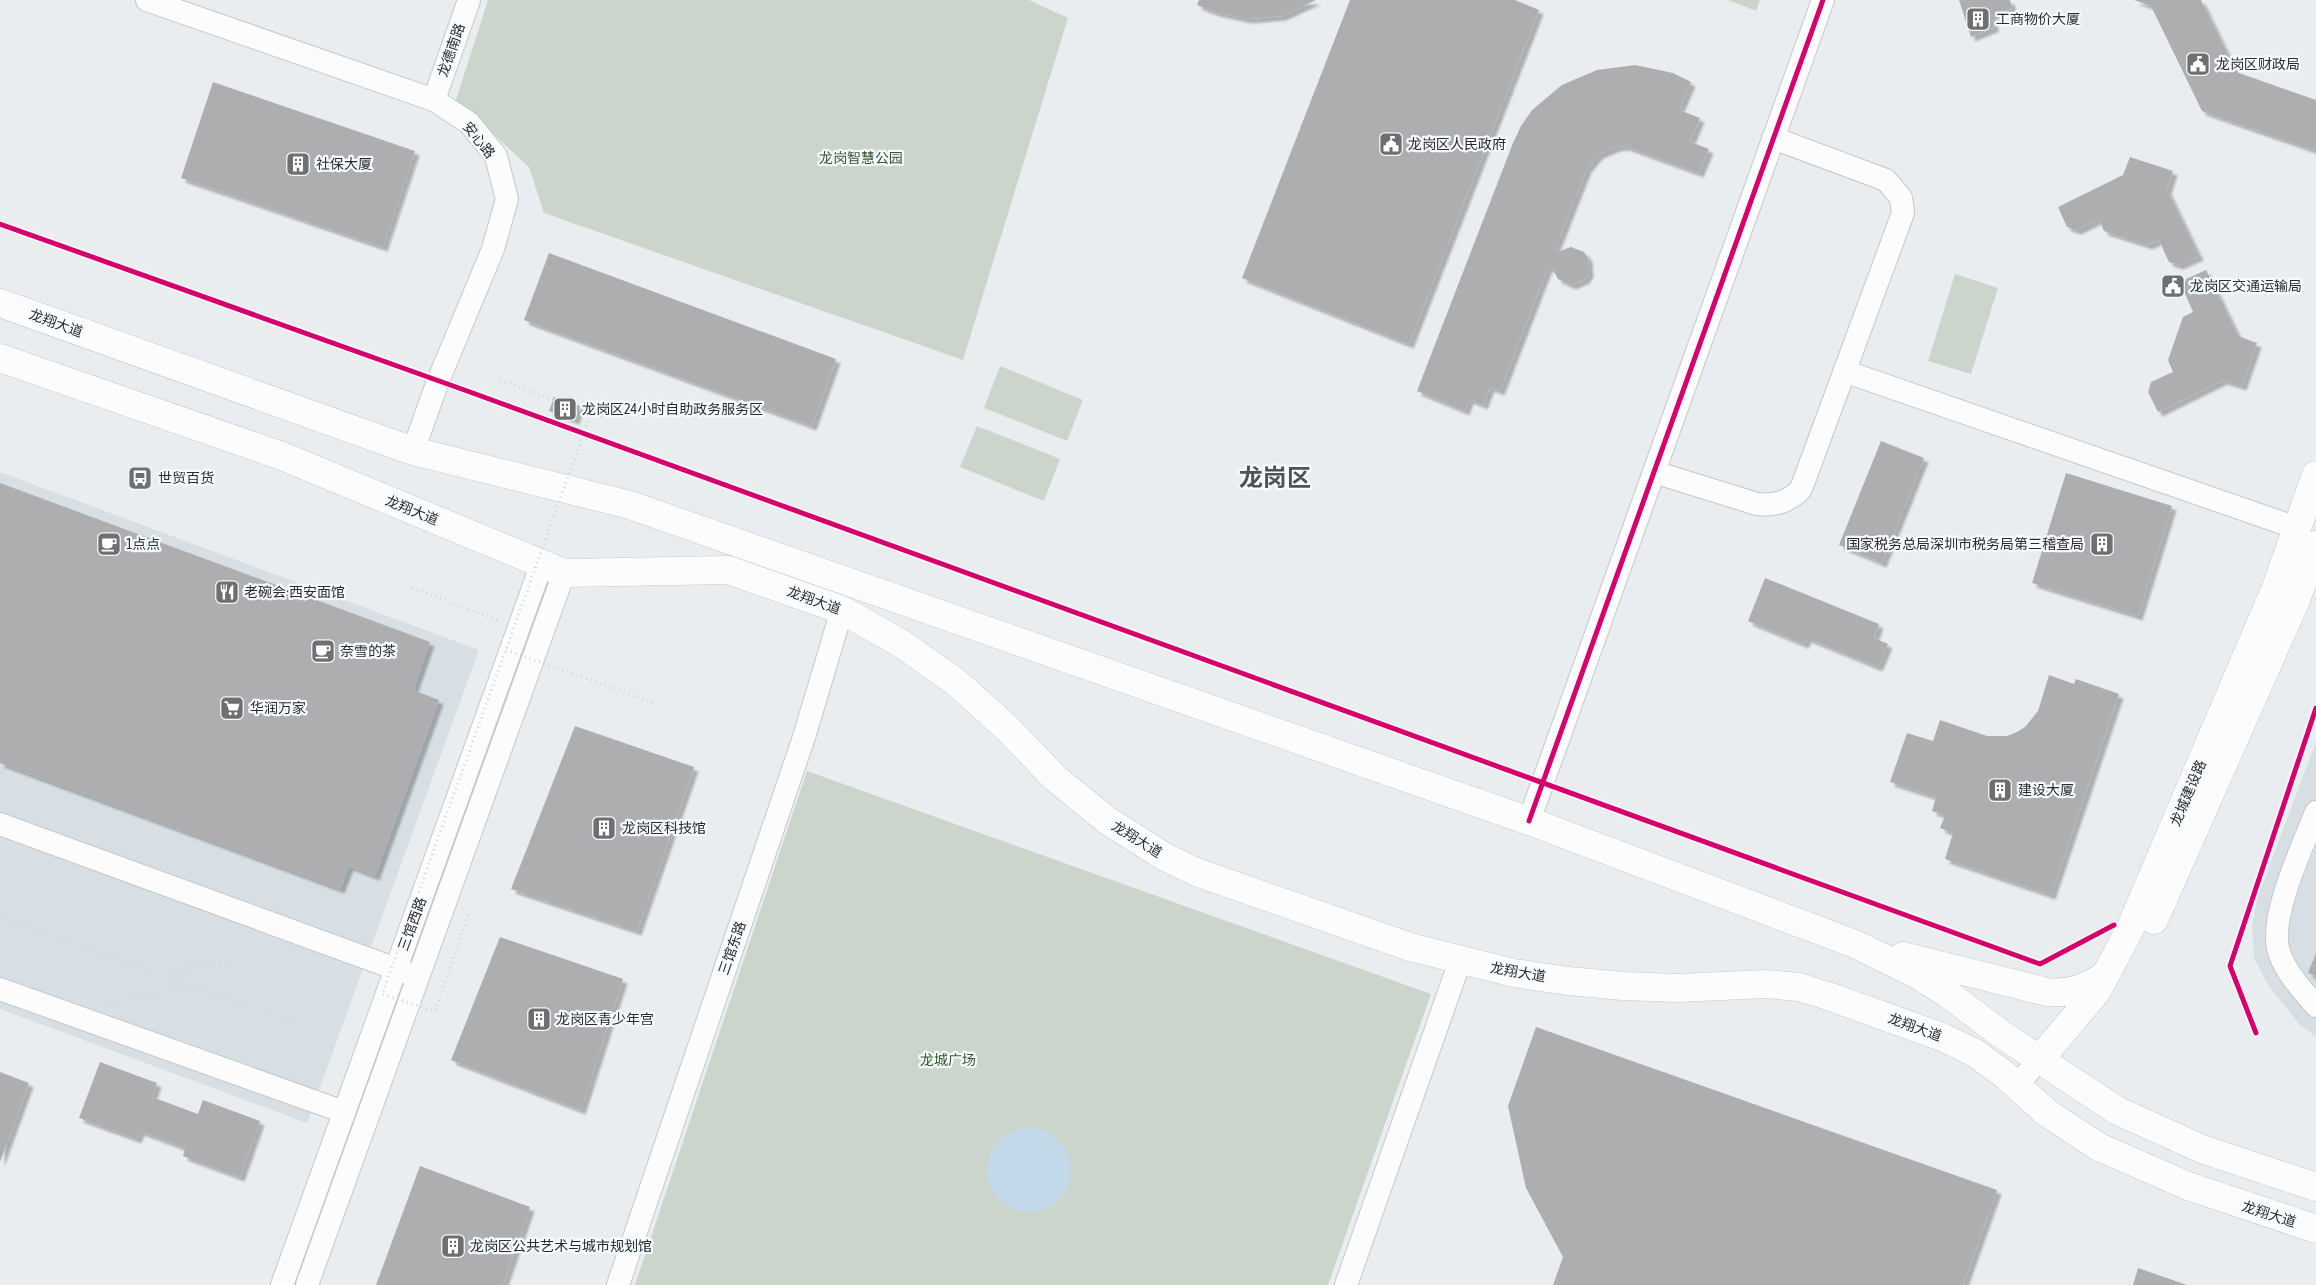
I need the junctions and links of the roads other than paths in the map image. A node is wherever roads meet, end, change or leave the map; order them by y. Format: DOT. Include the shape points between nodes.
graph roads {
  1 [pos="147,0"];
  2 [pos="469,0"];
  3 [pos="1823,0"];
  4 [pos="434,100"];
  5 [pos="1773,138"];
  6 [pos="0,303"];
  7 [pos="0,358"];
  8 [pos="1844,371"];
  9 [pos="413,451"];
  10 [pos="1654,472"];
  11 [pos="2316,475"];
  12 [pos="2306,536"];
  13 [pos="553,568"];
  14 [pos="842,610"];
  15 [pos="2316,812"];
  16 [pos="1529,821"];
  17 [pos="0,824"];
  18 [pos="1856,944"];
  19 [pos="1460,961"];
  20 [pos="396,970"];
  21 [pos="2109,971"];
  22 [pos="418,977"];
  23 [pos="0,989"];
  24 [pos="2316,1006"];
  25 [pos="2047,1065"];
  26 [pos="2023,1092"];
  27 [pos="344,1112"];
  28 [pos="2316,1187"];
  29 [pos="2316,1229"];
  30 [pos="282,1285"];
  31 [pos="307,1285"];
  32 [pos="618,1285"];
  33 [pos="1346,1285"];
  1 -- 4 [label="street, 安心路"];
  2 -- 4 [label="street, 龙德南路"];
  3 -- 5 [label="street"];
  4 -- 9 [label="street, 安心路" via="469,123 496,156 506,199 493,249 438,381"];
  5 -- 8 [label="street" via="1886,180 1901,198 1903,213"];
  5 -- 10 [label="street"];
  6 -- 9 [label="main road, 龙翔大道"];
  7 -- 13 [label="main road, 龙翔大道" via="282,456"];
  8 -- 10 [label="street" via="1806,480 1797,493 1784,502 1772,506 1757,504"];
  8 -- 12 [label="street"];
  9 -- 16 [label="main road, 龙翔大道" via="630,505"];
  10 -- 16 [label="street"];
  11 -- 12 [label="main road, 龙城建设路"];
  12 -- 21 [label="main road, 龙城建设路" via="2275,590 2130,930"];
  12 -- 25 [label="main road, 龙城建设路" via="2296,600 2146,937 2113,1000"];
  13 -- 14 [label="main road, 龙翔大道" via="728,570"];
  13 -- 20 [label="street, 三馆西路"];
  13 -- 22 [label="street, 三馆西路"];
  14 -- 19 [label="main road, 龙翔大道" via="902,644 950,678 1081,800 1166,857 1196,872 1410,947"];
  14 -- 32 [label="street, 三馆东路" via="804,737"];
  15 -- 24 [label="street" via="2276,927 2279,951 2289,972"];
  16 -- 18 [label="main road, 龙翔大道"];
  17 -- 20 [label="street"];
  18 -- 21 [label="main road" via="2047,992 2080,989"];
  18 -- 25 [label="main road, 龙翔大道" via="1911,971 1948,994"];
  19 -- 26 [label="main road, 龙翔大道" via="1560,980 1624,986 1678,988 1766,984 1799,987 1958,1044 1986,1060"];
  19 -- 33 [label="street"];
  20 -- 22 [label="street"];
  20 -- 27 [label="street, 三馆西路"];
  21 -- 25 [label="main road, 龙城建设路"];
  22 -- 31 [label="street, 三馆西路"];
  23 -- 27 [label="street"];
  25 -- 26 [label="main road, 龙城建设路"];
  25 -- 28 [label="main road, 龙翔大道" via="2094,1098 2159,1131 2229,1159"];
  26 -- 29 [label="main road, 龙翔大道" via="2072,1131 2143,1168 2225,1200"];
  27 -- 30 [label="street, 三馆西路"];
}
